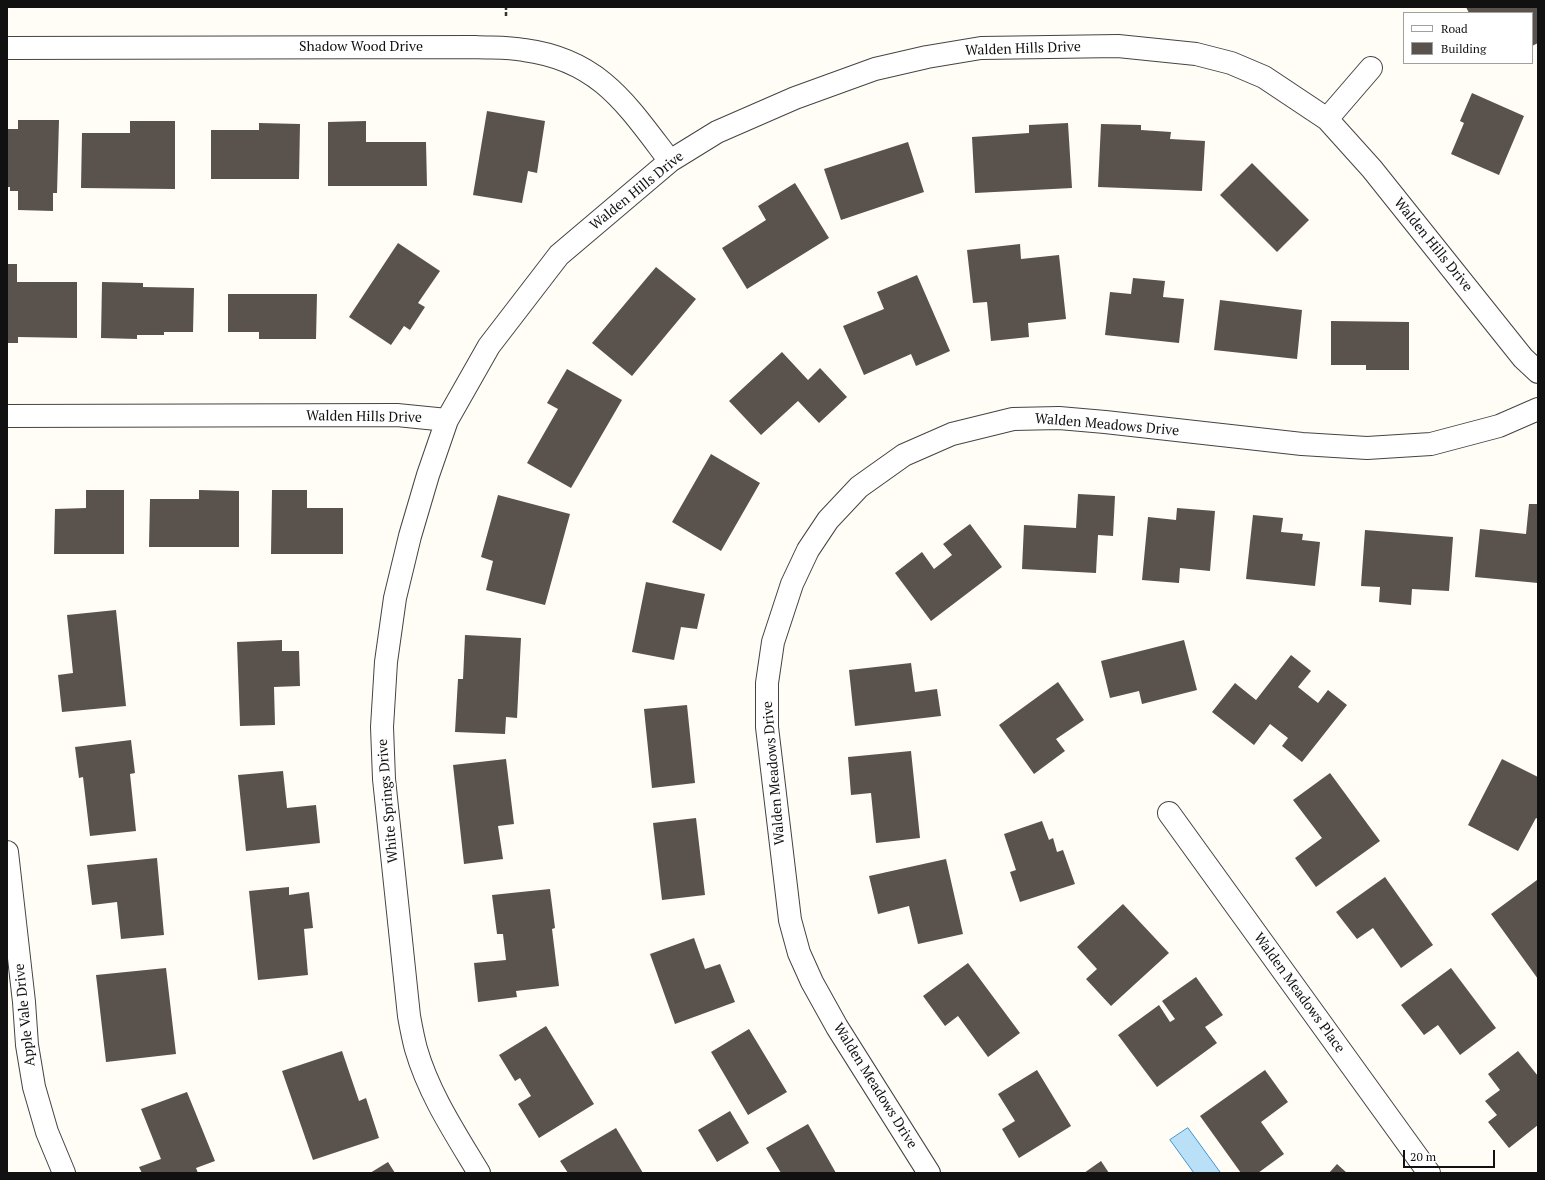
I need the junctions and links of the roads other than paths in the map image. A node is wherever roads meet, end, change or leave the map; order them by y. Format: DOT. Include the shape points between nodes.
graph roads {
  1 [pos="7,48"];
  2 [pos="1371,68"];
  3 [pos="1327,119"];
  4 [pos="670,161"];
  5 [pos="1538,372"];
  6 [pos="1538,409"];
  7 [pos="7,416"];
  8 [pos="447,420"];
  9 [pos="1169,813"];
  10 [pos="7,852"];
  11 [pos="64,1173"];
  12 [pos="479,1173"];
  13 [pos="929,1173"];
  14 [pos="1429,1173"];
  1 -- 4 [label="street, Shadow Wood Drive" via="475,47 525,50 563,59 587,70 608,86"];
  2 -- 3 [label="street"];
  3 -- 4 [label="street, Walden Hills Drive" via="1264,77 1231,63 1196,54 1118,46 981,48 875,69 802,95 717,132"];
  3 -- 5 [label="street, Walden Hills Drive" via="1372,168 1523,358"];
  4 -- 8 [label="street, Walden Hills Drive" via="559,255 488,346"];
  6 -- 13 [label="street, Walden Meadows Drive" via="1499,426 1431,444 1367,448 1302,444 1074,419 1012,419 952,434 904,455 860,487 828,520 808,550 792,584 773,642 767,683 767,727 790,920 799,953 812,982 841,1034"];
  7 -- 8 [label="street, Walden Hills Drive" via="397,415"];
  8 -- 12 [label="street, White Springs Drive" via="410,536 395,598 386,662 382,727 384,779 409,1016 416,1049 428,1082 444,1114"];
  9 -- 14 [label="street, Walden Meadows Place"];
  10 -- 11 [label="street, Apple Vale Drive" via="27,1045 34,1087 47,1132"];
}
